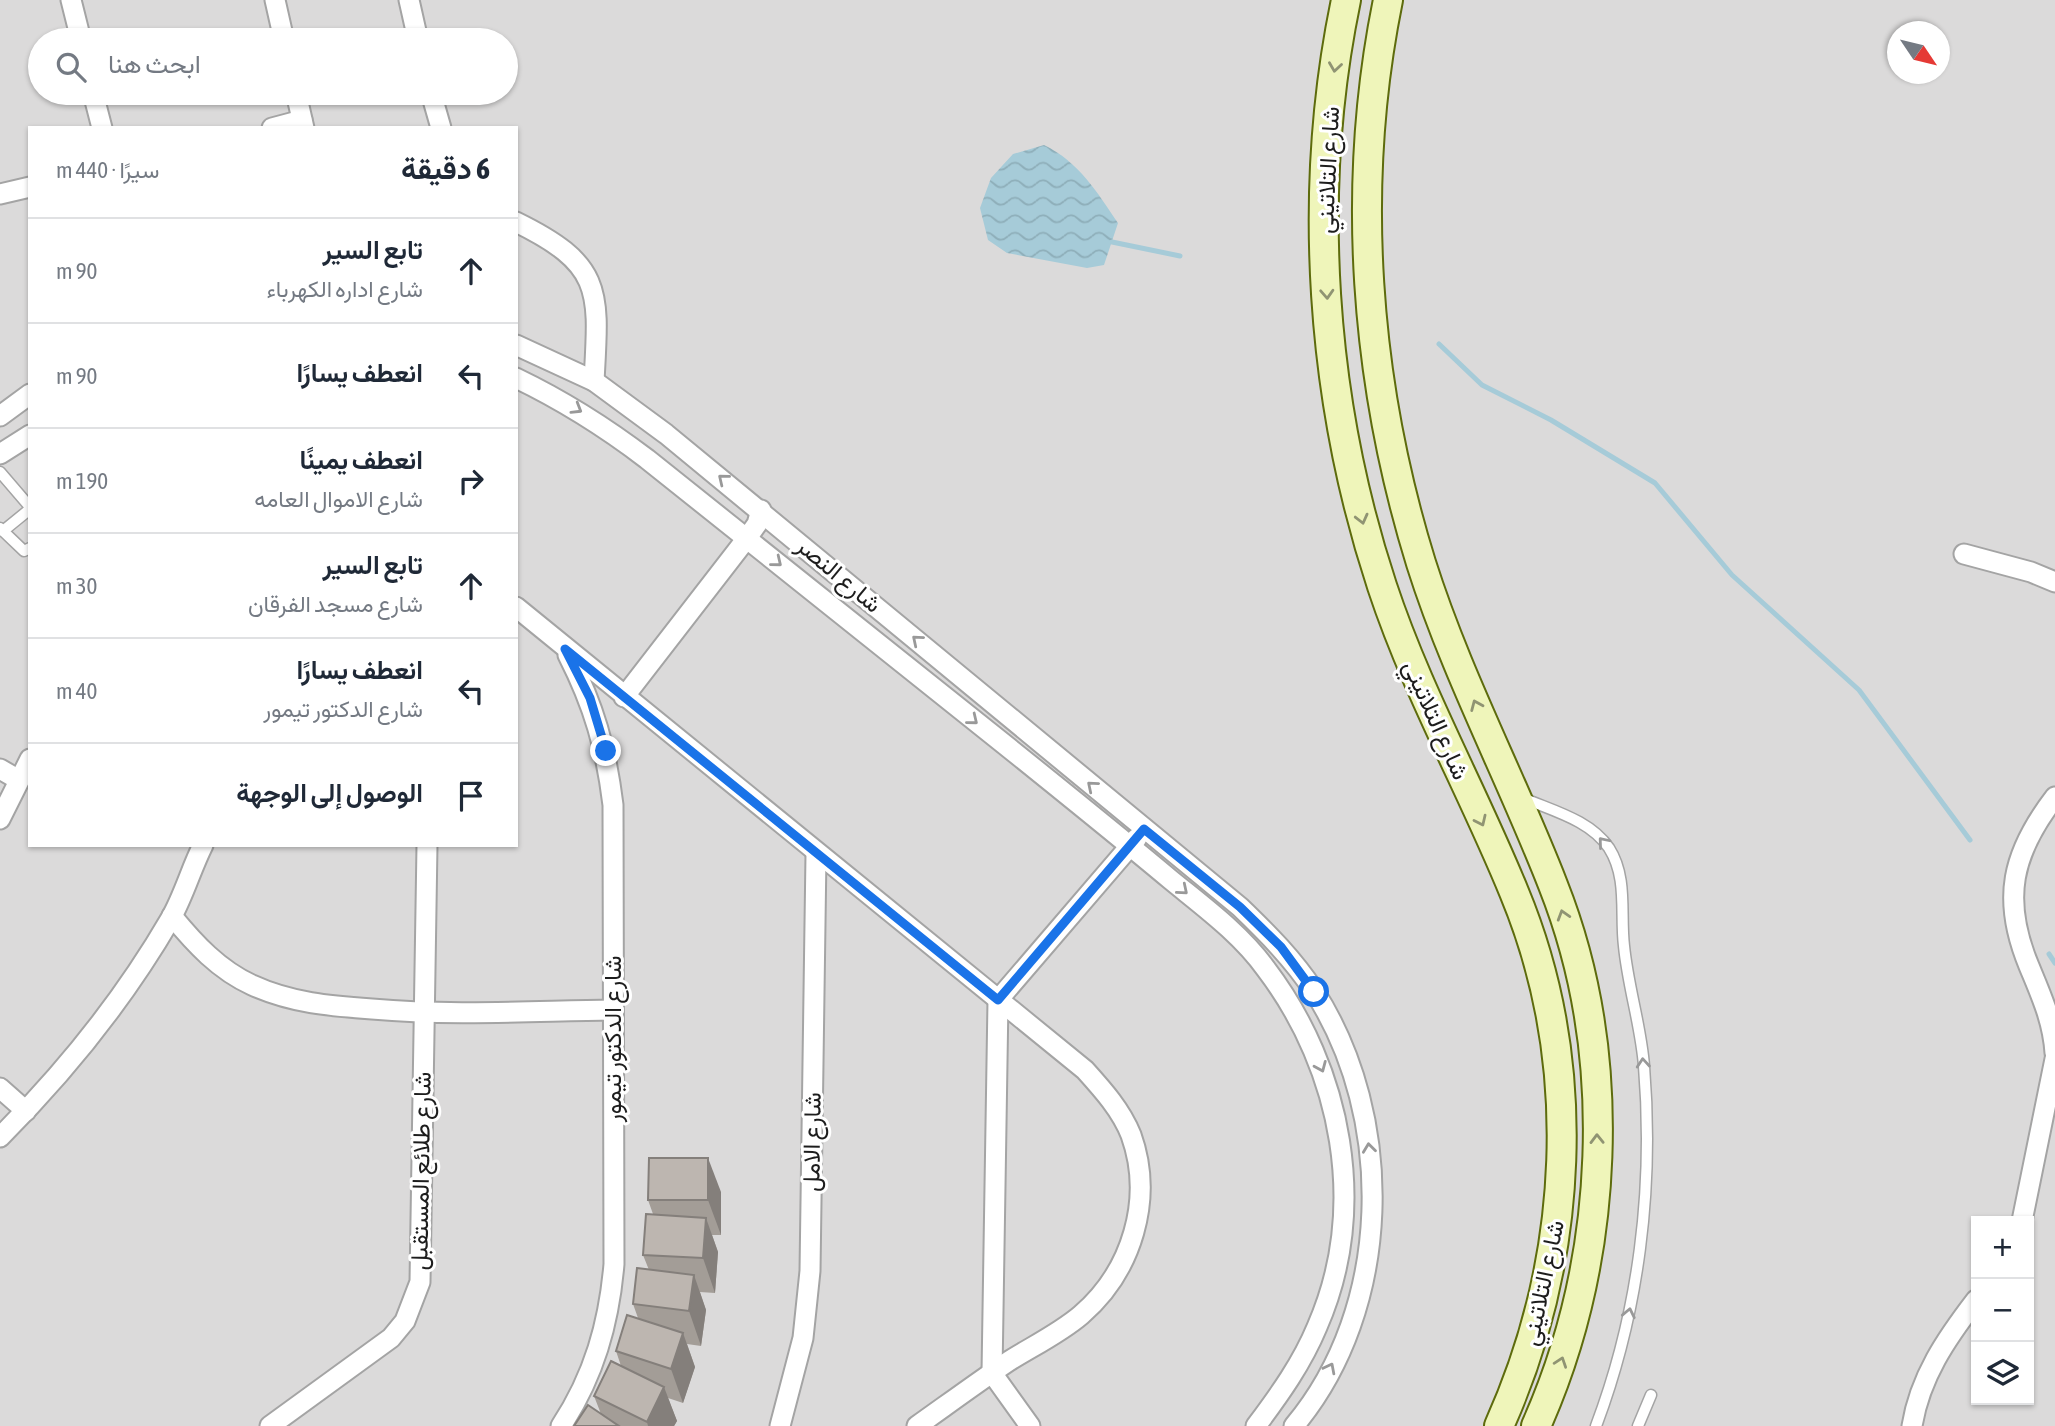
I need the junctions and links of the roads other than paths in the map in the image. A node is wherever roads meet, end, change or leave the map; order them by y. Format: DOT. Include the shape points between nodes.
graph roads {
  1 [pos="71,0"];
  2 [pos="275,0"];
  3 [pos="409,0"];
  4 [pos="1346,0"];
  5 [pos="1388,0"];
  6 [pos="77,28"];
  7 [pos="281,28"];
  8 [pos="415,28"];
  9 [pos="96,105"];
  10 [pos="299,105"];
  11 [pos="434,105"];
  12 [pos="303,124"];
  13 [pos="101,126"];
  14 [pos="440,126"];
  15 [pos="28,187"];
  16 [pos="0,194"];
  17 [pos="518,223"];
  18 [pos="518,346"];
  19 [pos="518,379"];
  20 [pos="594,381"];
  21 [pos="28,395"];
  22 [pos="0,416"];
  23 [pos="28,436"];
  24 [pos="0,454"];
  25 [pos="0,472"];
  26 [pos="28,506"];
  27 [pos="28,509"];
  28 [pos="761,510"];
  29 [pos="1,529"];
  30 [pos="747,538"];
  31 [pos="28,549"];
  32 [pos="1964,554"];
  33 [pos="2055,582"];
  34 [pos="518,609"];
  35 [pos="565,649"];
  36 [pos="624,697"];
  37 [pos="28,763"];
  38 [pos="0,769"];
  39 [pos="19,780"];
  40 [pos="1515,794"];
  41 [pos="2055,797"];
  42 [pos="0,819"];
  43 [pos="1144,829"];
  44 [pos="1131,846"];
  45 [pos="202,847"];
  46 [pos="427,847"];
  47 [pos="816,854"];
  48 [pos="172,916"];
  49 [pos="998,1000"];
  50 [pos="612,1010"];
  51 [pos="423,1013"];
  52 [pos="2055,1053"];
  53 [pos="2055,1059"];
  54 [pos="0,1088"];
  55 [pos="26,1111"];
  56 [pos="0,1137"];
  57 [pos="2023,1216"];
  58 [pos="1971,1307"];
  59 [pos="992,1373"];
  60 [pos="1651,1395"];
  61 [pos="270,1426"];
  62 [pos="561,1426"];
  63 [pos="780,1426"];
  64 [pos="917,1426"];
  65 [pos="1030,1426"];
  66 [pos="1256,1426"];
  67 [pos="1294,1426"];
  68 [pos="1499,1426"];
  69 [pos="1536,1426"];
  70 [pos="1596,1426"];
  71 [pos="1637,1426"];
  72 [pos="1912,1426"];
  1 -- 6 [label="street"];
  2 -- 7 [label="street"];
  3 -- 8 [label="street"];
  4 -- 68 [label="main road, شارع التلاتيني, one-way" via="1329,123 1325,240 1332,357 1351,472 1401,640 1515,894 1550,1015 1559,1078 1562,1154 1550,1268 1536,1330"];
  40 -- 5 [label="main road, شارع التلاتيني, one-way" via="1422,565 1383,404 1370,294 1368,183 1376,73"];
  9 -- 13 [label="street"];
  10 -- 12 [label="street"];
  11 -- 14 [label="street"];
  15 -- 16 [label="street"];
  17 -- 20 [label="street" via="553,240 587,273 597,320"];
  18 -- 20 [label="street, شارع النصر"];
  19 -- 30 [label="street, شارع النصر, one-way" via="604,426"];
  28 -- 20 [label="street, شارع النصر, one-way"];
  21 -- 22 [label="street"];
  23 -- 24 [label="street"];
  25 -- 26 [label="lane"];
  27 -- 29 [label="lane"];
  28 -- 30 [label="street"];
  43 -- 28 [label="street, شارع النصر, one-way"];
  29 -- 31 [label="lane" via="18,548"];
  30 -- 36 [label="street"];
  30 -- 44 [label="street, شارع النصر, one-way"];
  32 -- 33 [label="street"];
  34 -- 35 [label="street"];
  35 -- 36 [label="street"];
  35 -- 50 [label="street, شارع الدكتور تيمور" via="590,698 606,751 613,805"];
  36 -- 47 [label="street"];
  37 -- 39 [label="street"];
  38 -- 39 [label="street"];
  39 -- 42 [label="street"];
  69 -- 40 [label="main road, شارع التلاتيني, one-way" via="1568,1340 1584,1276 1598,1146 1588,1015 1574,950 1555,887"];
  70 -- 40 [label="lane, one-way" via="1632,1300 1646,1183 1644,1065 1624,945 1622,882 1613,857 1597,835 1583,824"];
  41 -- 52 [label="street" via="2024,844 2012,903 2016,933 2051,1020"];
  43 -- 44 [label="street"];
  67 -- 43 [label="street, شارع النصر, one-way" via="1330,1370 1352,1318 1367,1263 1373,1207 1370,1150 1360,1095 1340,1041 1314,992 1281,947 1240,907"];
  44 -- 49 [label="street"];
  44 -- 66 [label="street, شارع النصر, one-way" via="1221,921 1265,967 1300,1019 1321,1065 1340,1138 1344,1201 1337,1264 1318,1325 1290,1381"];
  45 -- 48 [label="street"];
  46 -- 51 [label="street, شارع طلائع المستقبل"];
  47 -- 49 [label="street"];
  47 -- 63 [label="street, شارع الامل" via="810,1271 803,1338"];
  48 -- 51 [label="street" via="220,966 282,997"];
  48 -- 55 [label="street" via="100,1025"];
  49 -- 59 [label="street"];
  49 -- 59 [label="street" via="1085,1070 1112,1099 1130,1135 1140,1174 1139,1214 1132,1239 1108,1287 1080,1315"];
  50 -- 51 [label="street"];
  50 -- 62 [label="street, شارع الدكتور تيمور" via="611,1301 591,1373"];
  51 -- 61 [label="street, شارع طلائع المستقبل" via="420,1282 415,1302 391,1338"];
  53 -- 57 [label="street"];
  54 -- 55 [label="street"];
  55 -- 56 [label="street"];
  58 -- 72 [label="street" via="1923,1382"];
  59 -- 64 [label="street"];
  59 -- 65 [label="street"];
  60 -- 71 [label="lane"];
}
